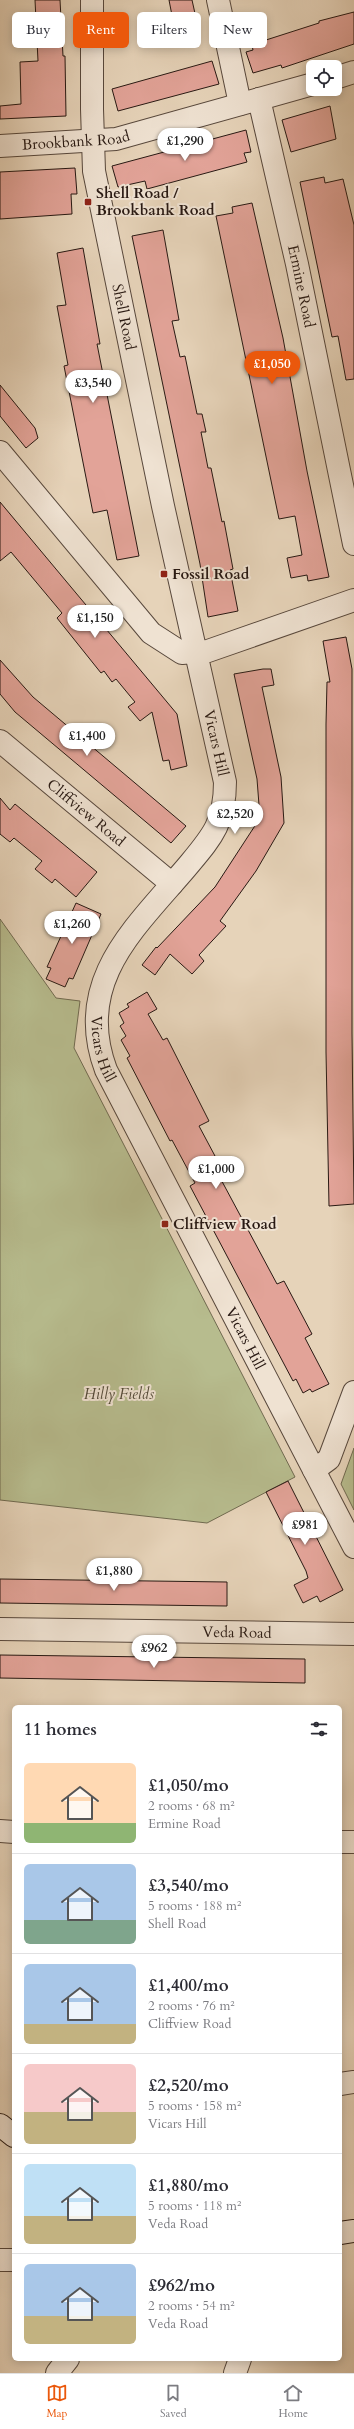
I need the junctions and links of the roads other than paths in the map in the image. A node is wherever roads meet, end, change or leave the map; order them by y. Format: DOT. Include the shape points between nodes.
graph roads {
  1 [pos="92,0"];
  2 [pos="218,0"];
  3 [pos="354,72"];
  4 [pos="342,76"];
  5 [pos="306,86"];
  6 [pos="250,102"];
  7 [pos="93,141"];
  8 [pos="0,146"];
  9 [pos="0,452"];
  10 [pos="354,544"];
  11 [pos="354,600"];
  12 [pos="196,654"];
  13 [pos="0,742"];
  14 [pos="172,884"];
  15 [pos="354,1392"];
  16 [pos="314,1470"];
  17 [pos="354,1548"];
  18 [pos="0,1629"];
  19 [pos="354,1634"];
  20 [pos="0,1831"];
  21 [pos="12,1832"];
  22 [pos="342,1842"];
  23 [pos="354,1842"];
  24 [pos="354,2082"];
  25 [pos="342,2084"];
  26 [pos="0,2124"];
  27 [pos="12,2134"];
  28 [pos="354,2231"];
  29 [pos="342,2233"];
  30 [pos="0,2260"];
  31 [pos="12,2260"];
  32 [pos="66,2361"];
  33 [pos="239,2361"];
  34 [pos="57,2373"];
  35 [pos="235,2373"];
  1 -- 7 [label="street, Shell Road"];
  2 -- 6 [label="street, Ermine Road"];
  3 -- 4 [label="street"];
  5 -- 6 [label="street, Brookbank Road"];
  6 -- 7 [label="street, Brookbank Road" via="116,140"];
  6 -- 10 [label="street, Ermine Road" via="297,264"];
  7 -- 8 [label="street, Brookbank Road"];
  7 -- 12 [label="street, Shell Road" via="94,171"];
  9 -- 12 [label="street" via="151,633 182,653"];
  11 -- 12 [label="street"];
  12 -- 14 [label="street, Vicars Hill" via="225,782 225,803 219,822 208,842"];
  13 -- 14 [label="street, Cliffview Road"];
  14 -- 16 [label="street, Vicars Hill" via="124,942 108,966 100,994 97,1020 100,1052 114,1084"];
  15 -- 16 [label="street" via="329,1458"];
  16 -- 17 [label="street, Vicars Hill"];
  18 -- 19 [label="street, Veda Road"];
  20 -- 21 [label="street"];
  22 -- 23 [label="street"];
  24 -- 25 [label="street"];
  26 -- 27 [label="street"];
  28 -- 29 [label="street"];
  30 -- 31 [label="street"];
  32 -- 34 [label="street"];
  33 -- 35 [label="street"];
}
